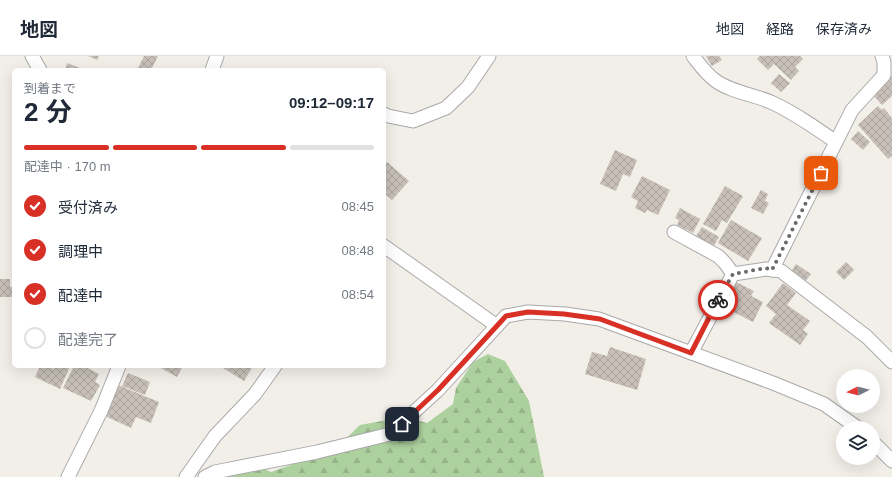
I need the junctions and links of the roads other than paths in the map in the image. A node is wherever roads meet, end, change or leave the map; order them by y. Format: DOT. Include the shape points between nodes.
graph roads {
  1 [pos="32,56"];
  2 [pos="217,56"];
  3 [pos="489,56"];
  4 [pos="693,56"];
  5 [pos="882,56"];
  6 [pos="39,68"];
  7 [pos="213,68"];
  8 [pos="888,69"];
  9 [pos="386,115"];
  10 [pos="836,142"];
  11 [pos="674,232"];
  12 [pos="386,247"];
  13 [pos="772,270"];
  14 [pos="733,274"];
  15 [pos="497,326"];
  16 [pos="691,353"];
  17 [pos="892,362"];
  18 [pos="117,368"];
  19 [pos="274,368"];
  20 [pos="848,421"];
  21 [pos="880,449"];
  22 [pos="892,461"];
  23 [pos="68,477"];
  24 [pos="186,477"];
  25 [pos="205,477"];
  1 -- 6 [label="street"];
  2 -- 7 [label="street"];
  3 -- 9 [label="street" via="468,86 446,108 413,121"];
  4 -- 10 [label="street" via="716,82 773,103"];
  5 -- 8 [label="street"];
  8 -- 10 [label="street" via="852,110"];
  10 -- 13 [label="street"];
  11 -- 14 [label="street" via="718,256"];
  12 -- 15 [label="street"];
  13 -- 14 [label="street" via="766,268"];
  13 -- 17 [label="street" via="781,271 848,322"];
  14 -- 16 [label="street"];
  15 -- 16 [label="street" via="506,316 528,312 600,319"];
  15 -- 25 [label="street" via="438,390 390,434 317,452 215,472"];
  16 -- 20 [label="street" via="824,404"];
  18 -- 23 [label="street" via="101,411"];
  19 -- 24 [label="street" via="255,394 215,436"];
  21 -- 22 [label="street"];
}
